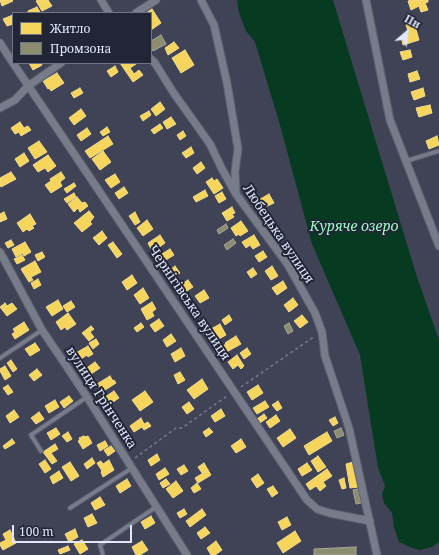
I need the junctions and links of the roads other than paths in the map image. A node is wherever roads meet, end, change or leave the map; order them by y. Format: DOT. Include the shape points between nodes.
graph roads {
  1 [pos="101,0"];
  2 [pos="156,0"];
  3 [pos="200,0"];
  4 [pos="366,0"];
  5 [pos="108,12"];
  6 [pos="138,12"];
  7 [pos="0,43"];
  8 [pos="152,60"];
  9 [pos="12,61"];
  10 [pos="14,64"];
  11 [pos="60,64"];
  12 [pos="28,86"];
  13 [pos="0,108"];
  14 [pos="439,151"];
  15 [pos="406,161"];
  16 [pos="236,194"];
  17 [pos="439,246"];
  18 [pos="0,252"];
  19 [pos="42,330"];
  20 [pos="0,358"];
  21 [pos="87,397"];
  22 [pos="41,451"];
  23 [pos="130,465"];
  24 [pos="157,506"];
  25 [pos="70,508"];
  26 [pos="370,521"];
  27 [pos="103,555"];
  28 [pos="188,555"];
  29 [pos="377,555"];
  1 -- 5 [label="street"];
  2 -- 6 [label="street"];
  3 -- 16 [label="street" via="214,25 227,83 238,149"];
  4 -- 15 [label="street" via="390,120"];
  7 -- 9 [label="street, Чернігівська вулиця"];
  8 -- 16 [label="street, Любецька вулиця" via="210,144"];
  10 -- 12 [label="street, Чернігівська вулиця"];
  11 -- 12 [label="street"];
  12 -- 13 [label="street" via="15,100"];
  12 -- 26 [label="street, Чернігівська вулиця" via="307,500 317,509"];
  14 -- 15 [label="lane"];
  15 -- 17 [label="street"];
  16 -- 26 [label="street, Любецька вулиця" via="288,265 315,313 322,332 325,356 349,428"];
  18 -- 19 [label="street, вулиця Грінченка"];
  19 -- 20 [label="lane"];
  19 -- 21 [label="street, вулиця Грінченка"];
  21 -- 22 [label="lane" via="31,435"];
  21 -- 23 [label="street, вулиця Грінченка"];
  23 -- 24 [label="street, вулиця Грінченка"];
  23 -- 25 [label="lane"];
  24 -- 27 [label="lane" via="100,545"];
  24 -- 28 [label="street, вулиця Грінченка"];
  26 -- 29 [label="street, Любецька вулиця"];
}
